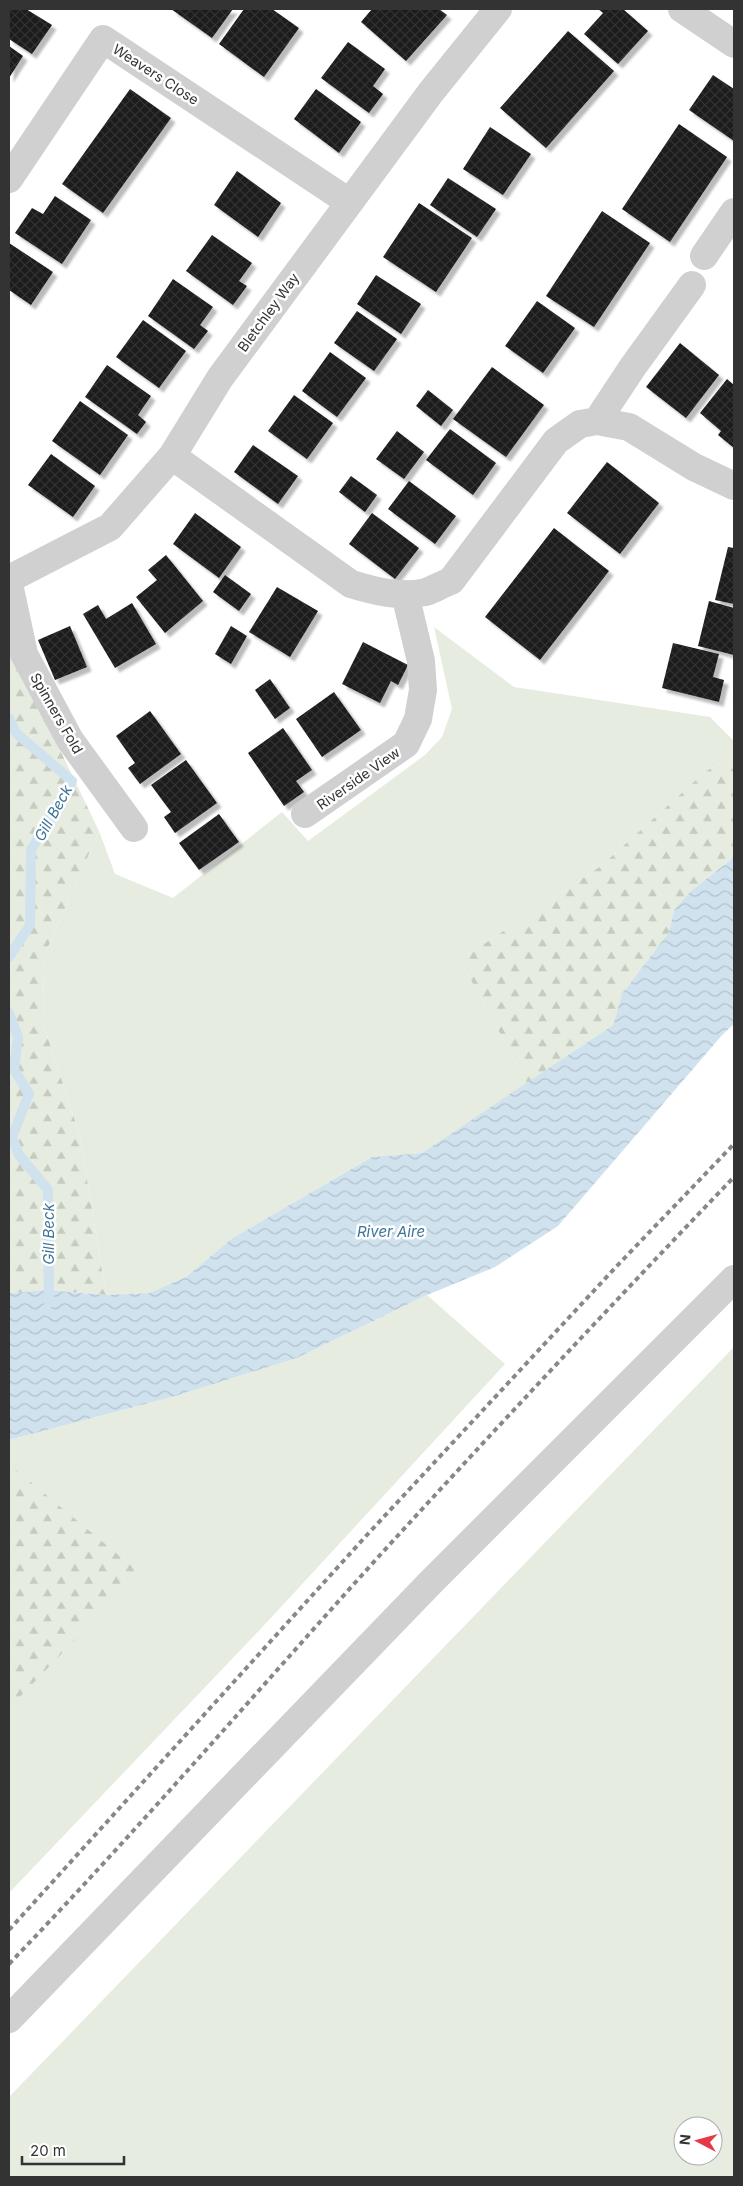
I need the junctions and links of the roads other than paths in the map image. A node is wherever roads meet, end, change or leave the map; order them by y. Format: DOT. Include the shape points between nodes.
graph roads {
  1 [pos="498,9"];
  2 [pos="682,9"];
  3 [pos="734,44"];
  4 [pos="9,179"];
  5 [pos="349,202"];
  6 [pos="734,212"];
  7 [pos="704,256"];
  8 [pos="692,284"];
  9 [pos="597,421"];
  10 [pos="172,456"];
  11 [pos="734,486"];
  12 [pos="9,579"];
  13 [pos="9,584"];
  14 [pos="405,594"];
  15 [pos="305,814"];
  16 [pos="134,828"];
  17 [pos="734,1279"];
  18 [pos="9,2019"];
  1 -- 5 [label="street, Bletchley Way" via="430,92"];
  2 -- 3 [label="street"];
  4 -- 5 [label="street, Weavers Close" via="103,39"];
  5 -- 10 [label="street, Bletchley Way" via="220,378"];
  6 -- 7 [label="street"];
  8 -- 9 [label="street"];
  9 -- 11 [label="street" via="629,427 694,467"];
  9 -- 14 [label="street" via="580,424 556,441 451,581 425,592"];
  10 -- 12 [label="street, Bletchley Way" via="110,527"];
  10 -- 14 [label="street" via="351,584 378,592"];
  13 -- 16 [label="street, Spinners Fold" via="24,654 70,740"];
  14 -- 15 [label="street, Riverside View" via="421,661 423,690 418,718 406,744"];
  17 -- 18 [label="street" via="431,1582"];
}
